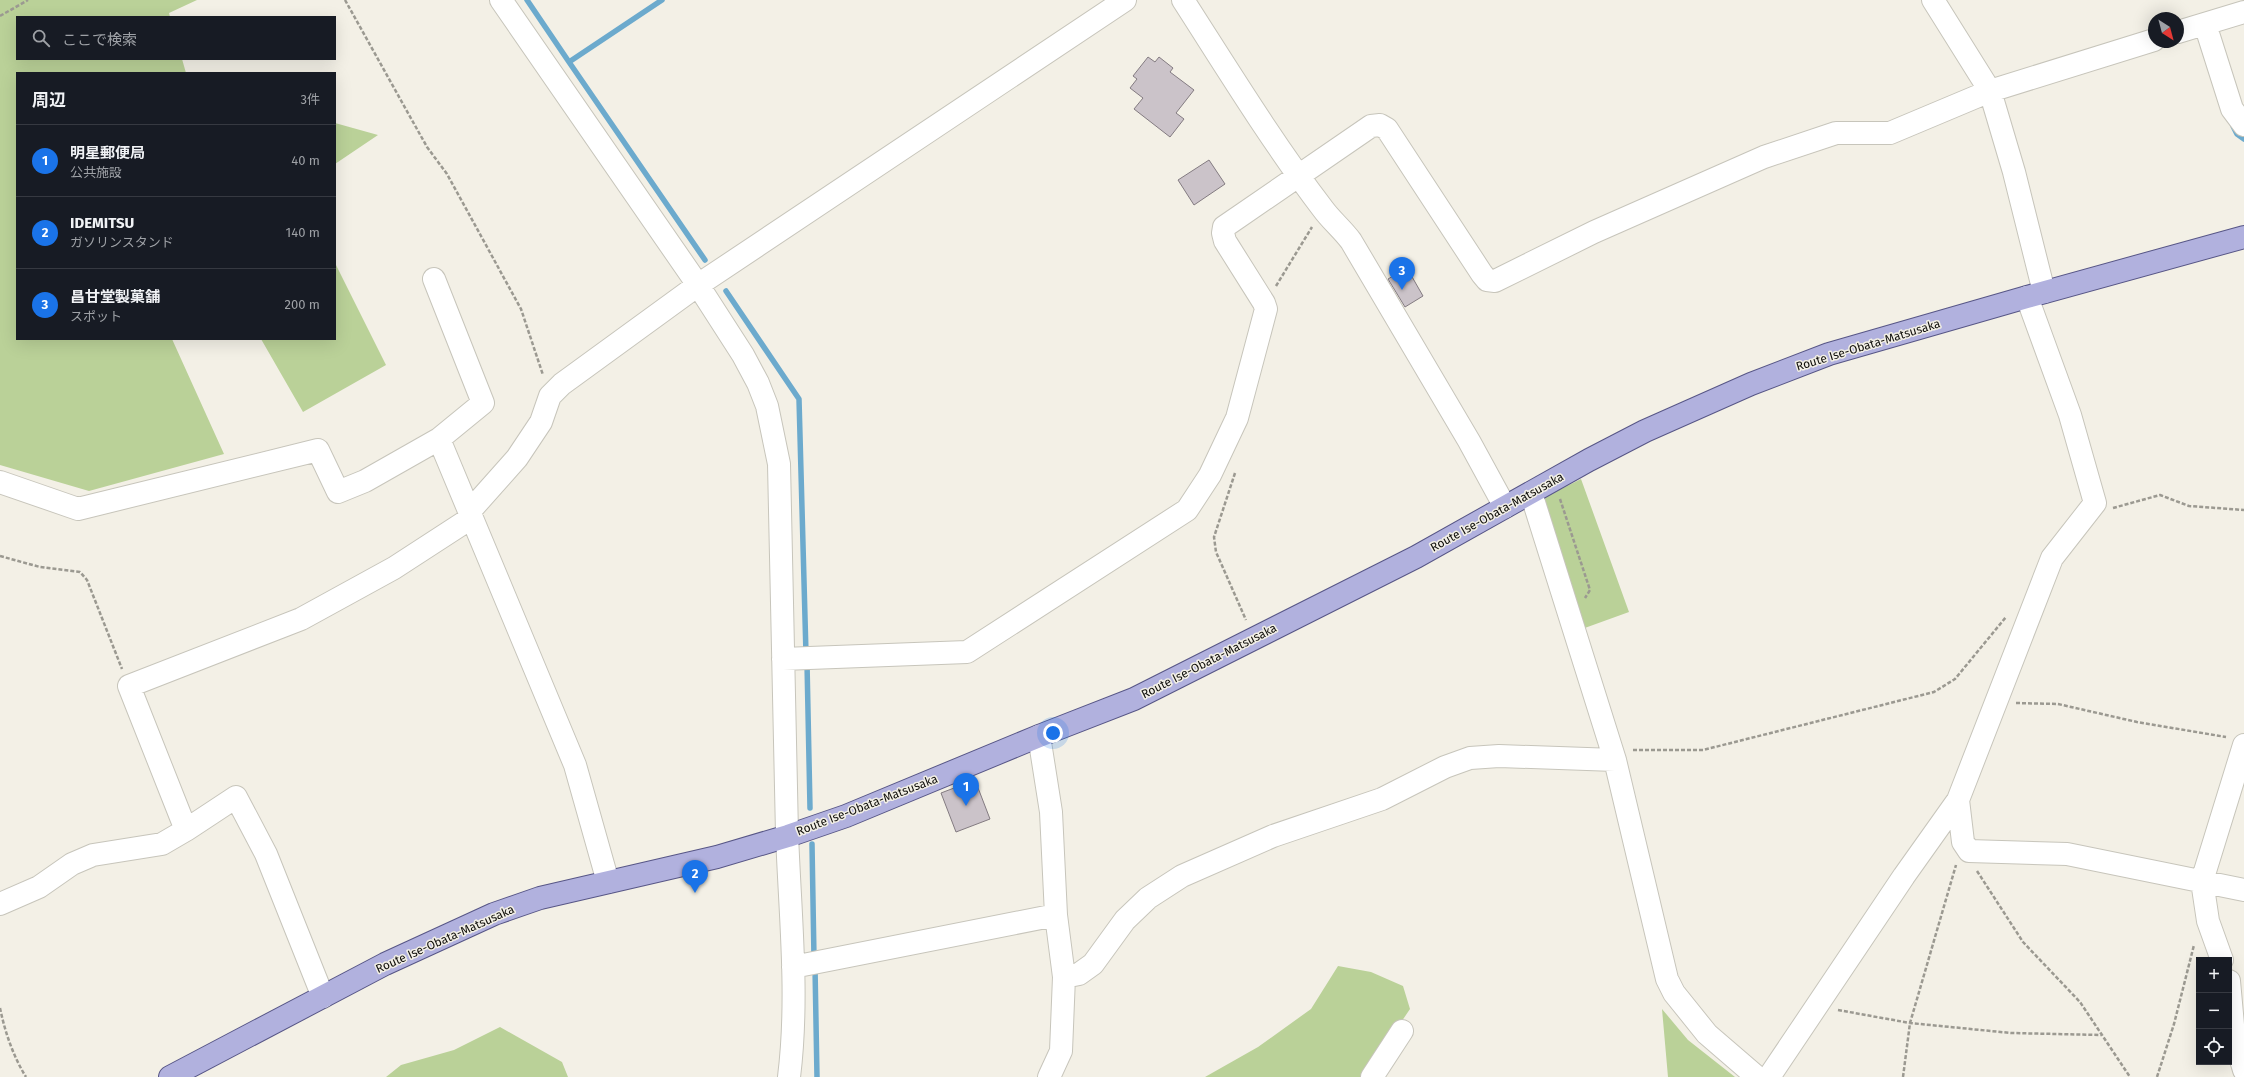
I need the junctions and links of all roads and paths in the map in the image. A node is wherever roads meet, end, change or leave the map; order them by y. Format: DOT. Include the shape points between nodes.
graph roads {
  1 [pos="28,0"];
  2 [pos="345,0"];
  3 [pos="501,0"];
  4 [pos="1125,0"];
  5 [pos="1183,0"];
  6 [pos="1933,0"];
  7 [pos="2244,12"];
  8 [pos="0,16"];
  9 [pos="2205,24"];
  10 [pos="2184,30"];
  11 [pos="2148,42"];
  12 [pos="1990,91"];
  13 [pos="2244,125"];
  14 [pos="1299,176"];
  15 [pos="1324,211"];
  16 [pos="2244,238"];
  17 [pos="434,279"];
  18 [pos="698,285"];
  19 [pos="2036,294"];
  20 [pos="1266,309"];
  21 [pos="550,396"];
  22 [pos="439,439"];
  23 [pos="1236,471"];
  24 [pos="1553,480"];
  25 [pos="0,482"];
  26 [pos="1530,493"];
  27 [pos="2096,503"];
  28 [pos="1505,507"];
  29 [pos="2244,510"];
  30 [pos="470,515"];
  31 [pos="0,556"];
  32 [pos="1568,609"];
  33 [pos="2010,613"];
  34 [pos="1255,638"];
  35 [pos="789,659"];
  36 [pos="128,686"];
  37 [pos="1995,702"];
  38 [pos="1039,736"];
  39 [pos="2236,741"];
  40 [pos="1614,757"];
  41 [pos="1958,800"];
  42 [pos="186,830"];
  43 [pos="788,836"];
  44 [pos="1964,847"];
  45 [pos="2202,881"];
  46 [pos="608,882"];
  47 [pos="2244,890"];
  48 [pos="0,904"];
  49 [pos="1056,915"];
  50 [pos="2208,922"];
  51 [pos="2221,957"];
  52 [pos="807,964"];
  53 [pos="1064,977"];
  54 [pos="2230,993"];
  55 [pos="323,997"];
  56 [pos="1816,1006"];
  57 [pos="0,1008"];
  58 [pos="1910,1024"];
  59 [pos="1402,1031"];
  60 [pos="2102,1035"];
  61 [pos="2244,1070"];
  62 [pos="1772,1076"];
  63 [pos="26,1077"];
  64 [pos="170,1077"];
  65 [pos="789,1077"];
  66 [pos="1049,1077"];
  67 [pos="1372,1077"];
  68 [pos="1903,1077"];
  69 [pos="2130,1077"];
  70 [pos="2157,1077"];
  1 -- 8 [label="path"];
  2 -- 21 [label="path" via="427,147 447,174 521,310"];
  3 -- 18 [label="street"];
  4 -- 18 [label="street"];
  5 -- 14 [label="street"];
  6 -- 12 [label="street"];
  7 -- 9 [label="street"];
  9 -- 10 [label="street"];
  9 -- 13 [label="street" via="2232,109"];
  11 -- 12 [label="street"];
  12 -- 14 [label="street" via="1890,133 1836,133 1764,157 1594,232 1494,281 1487,280 1482,274 1387,129 1380,125 1372,126"];
  12 -- 19 [label="street" via="2014,172"];
  14 -- 15 [label="street"];
  14 -- 20 [label="street" via="1224,227 1225,241"];
  15 -- 20 [label="path" via="1278,281"];
  15 -- 28 [label="street" via="1338,223 1364,261"];
  16 -- 19 [label="main road, Route Ise-Obata-Matsusaka"];
  17 -- 22 [label="street" via="483,403"];
  18 -- 21 [label="street" via="562,384"];
  18 -- 35 [label="street" via="743,355 767,406 779,464"];
  19 -- 24 [label="main road, Route Ise-Obata-Matsusaka" via="1829,354 1751,384 1645,431"];
  19 -- 27 [label="street"];
  20 -- 35 [label="street" via="1237,418 1210,475 1187,510 967,652"];
  21 -- 30 [label="street" via="541,422 517,458"];
  22 -- 25 [label="street" via="338,492 318,450 78,509"];
  22 -- 30 [label="street"];
  23 -- 34 [label="path" via="1214,537 1216,552"];
  24 -- 26 [label="main road, Route Ise-Obata-Matsusaka"];
  24 -- 32 [label="path" via="1590,590 1583,601"];
  26 -- 28 [label="main road, Route Ise-Obata-Matsusaka"];
  26 -- 32 [label="street"];
  27 -- 29 [label="path" via="2112,508 2160,495 2189,506"];
  27 -- 37 [label="street" via="2052,558"];
  28 -- 34 [label="main road, Route Ise-Obata-Matsusaka" via="1416,557"];
  30 -- 36 [label="street" via="394,568 301,619"];
  30 -- 46 [label="street" via="574,765"];
  31 -- 36 [label="path" via="40,567 80,572 87,580"];
  32 -- 40 [label="street"];
  33 -- 40 [label="path" via="1955,679 1934,692 1703,750 1639,750"];
  34 -- 38 [label="main road, Route Ise-Obata-Matsusaka" via="1134,699"];
  35 -- 43 [label="street"];
  36 -- 42 [label="street"];
  37 -- 39 [label="path" via="2058,704"];
  37 -- 41 [label="street"];
  38 -- 43 [label="main road, Route Ise-Obata-Matsusaka" via="846,816"];
  38 -- 49 [label="street" via="1051,812"];
  39 -- 45 [label="street"];
  40 -- 53 [label="street" via="1499,756 1470,758 1445,767 1382,799 1273,836 1182,876 1142,904 1125,920 1092,964 1079,974"];
  40 -- 62 [label="street" via="1667,979 1674,993 1707,1034"];
  41 -- 44 [label="street"];
  41 -- 56 [label="street"];
  42 -- 48 [label="street" via="162,844 93,856 72,864 39,887"];
  42 -- 55 [label="street" via="236,797 266,854"];
  43 -- 46 [label="main road, Route Ise-Obata-Matsusaka" via="717,857"];
  43 -- 52 [label="street"];
  44 -- 45 [label="street" via="1969,851 1980,852 2067,854"];
  44 -- 58 [label="path" via="1959,855"];
  44 -- 60 [label="path" via="2023,942 2080,1002"];
  45 -- 47 [label="street"];
  45 -- 50 [label="street"];
  46 -- 55 [label="main road, Route Ise-Obata-Matsusaka" via="540,898 494,914 385,964"];
  49 -- 52 [label="street"];
  49 -- 53 [label="street"];
  50 -- 51 [label="street"];
  50 -- 70 [label="path" via="2198,930 2174,1024"];
  52 -- 65 [label="street"];
  53 -- 66 [label="street" via="1061,1051"];
  54 -- 61 [label="street" via="2234,1036"];
  55 -- 64 [label="main road, Route Ise-Obata-Matsusaka"];
  56 -- 58 [label="path"];
  56 -- 62 [label="street"];
  57 -- 63 [label="path" via="7,1033"];
  58 -- 60 [label="path" via="2011,1033"];
  58 -- 68 [label="path"];
  59 -- 67 [label="street"];
  60 -- 69 [label="path"];
}
